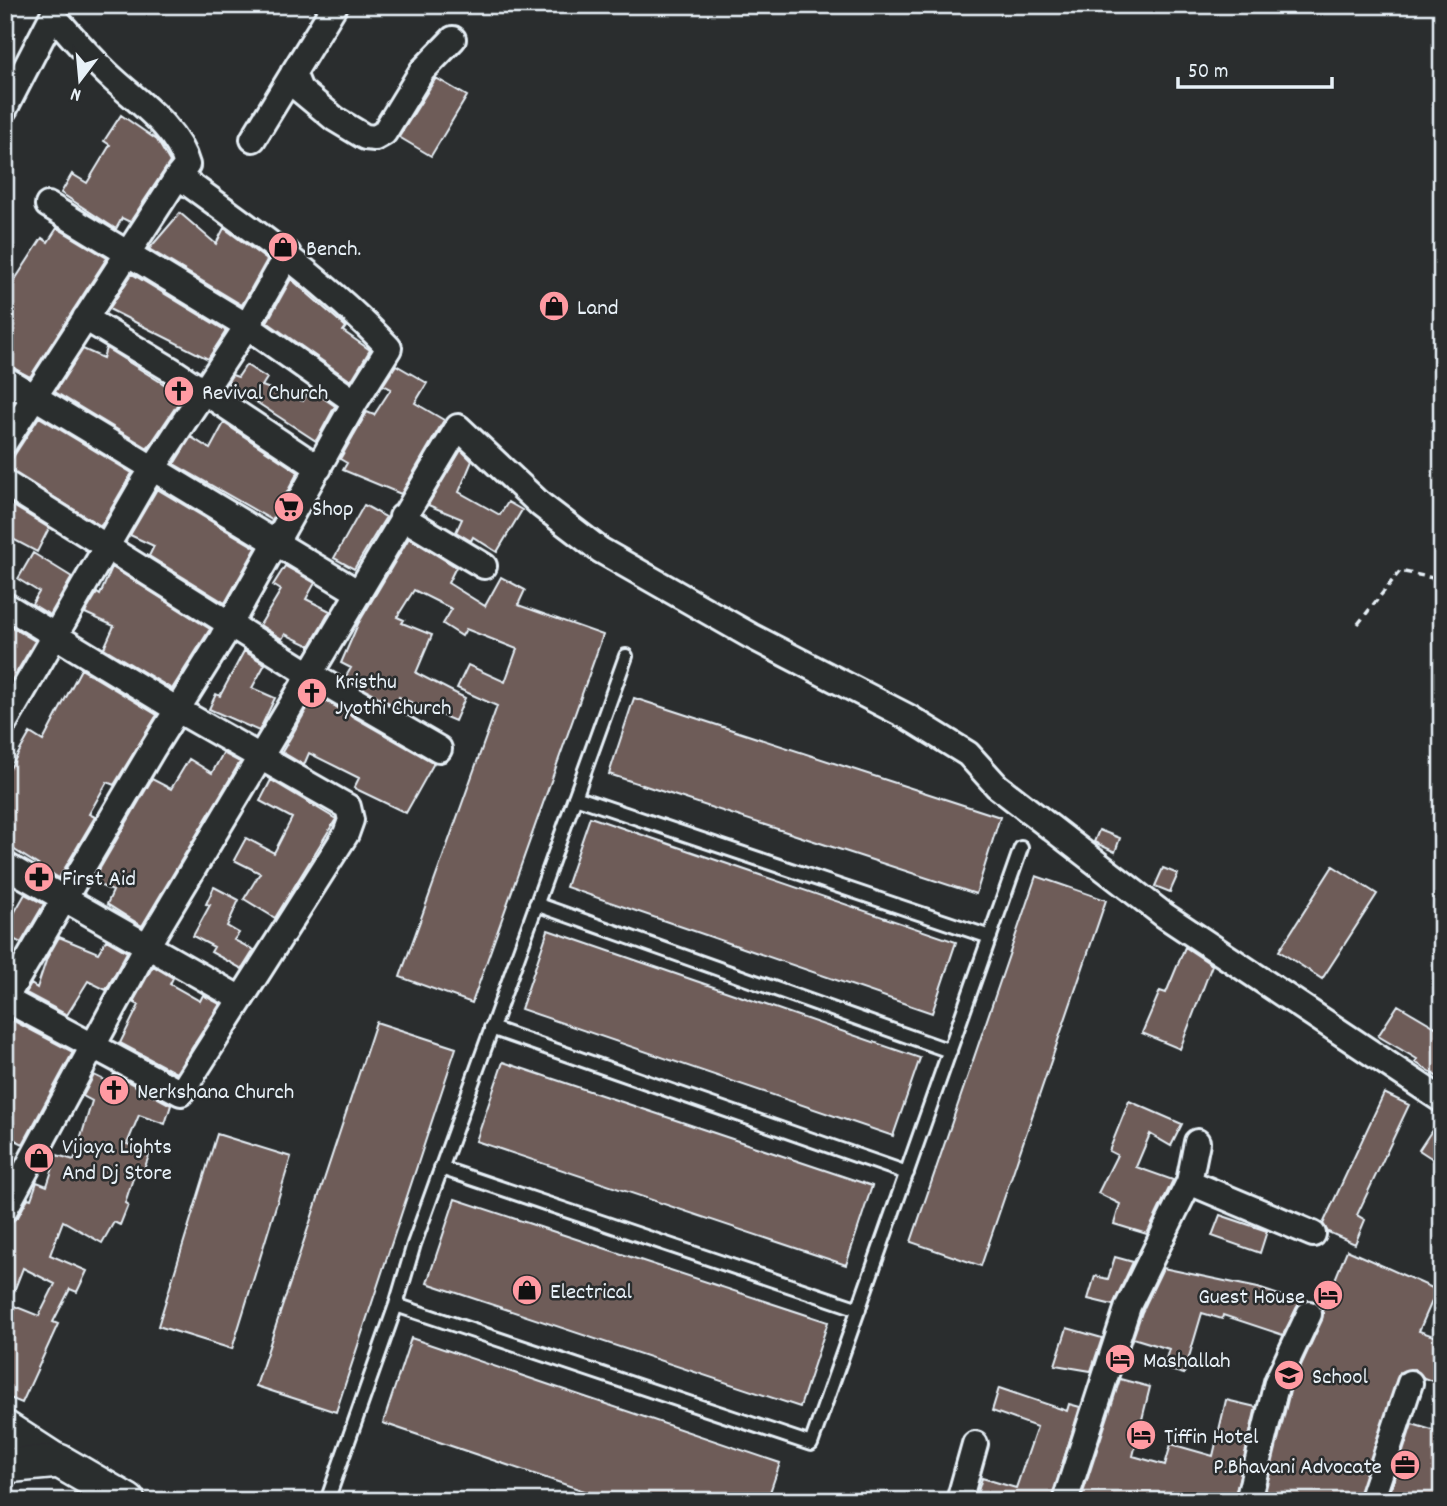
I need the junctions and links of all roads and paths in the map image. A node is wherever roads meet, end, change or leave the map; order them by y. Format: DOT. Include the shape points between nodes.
graph roads {
  1 [pos="335,5"];
  2 [pos="56,10"];
  3 [pos="453,39"];
  4 [pos="293,73"];
  5 [pos="5,108"];
  6 [pos="253,139"];
  7 [pos="178,176"];
  8 [pos="48,205"];
  9 [pos="128,251"];
  10 [pos="288,254"];
  11 [pos="85,318"];
  12 [pos="247,326"];
  13 [pos="5,379"];
  14 [pos="204,391"];
  15 [pos="33,398"];
  16 [pos="355,402"];
  17 [pos="5,442"];
  18 [pos="319,468"];
  19 [pos="152,470"];
  20 [pos="5,484"];
  21 [pos="402,517"];
  22 [pos="276,541"];
  23 [pos="106,548"];
  24 [pos="484,566"];
  25 [pos="1442,580"];
  26 [pos="359,593"];
  27 [pos="5,605"];
  28 [pos="229,624"];
  29 [pos="1358,624"];
  30 [pos="55,636"];
  31 [pos="626,656"];
  32 [pos="311,674"];
  33 [pos="176,709"];
  34 [pos="5,722"];
  35 [pos="439,750"];
  36 [pos="261,756"];
  37 [pos="575,797"];
  38 [pos="1021,848"];
  39 [pos="5,865"];
  40 [pos="65,899"];
  41 [pos="536,904"];
  42 [pos="990,937"];
  43 [pos="147,946"];
  44 [pos="239,998"];
  45 [pos="5,999"];
  46 [pos="491,1028"];
  47 [pos="94,1046"];
  48 [pos="950,1051"];
  49 [pos="1442,1100"];
  50 [pos="1198,1142"];
  51 [pos="441,1168"];
  52 [pos="907,1172"];
  53 [pos="1189,1182"];
  54 [pos="5,1209"];
  55 [pos="1313,1234"];
  56 [pos="396,1305"];
  57 [pos="859,1309"];
  58 [pos="1309,1314"];
  59 [pos="1410,1383"];
  60 [pos="5,1426"];
  61 [pos="975,1444"];
  62 [pos="59,1461"];
  63 [pos="5,1466"];
  64 [pos="128,1501"];
  65 [pos="327,1501"];
  66 [pos="960,1501"];
  67 [pos="1065,1501"];
  68 [pos="1248,1501"];
  69 [pos="1371,1501"];
  1 -- 4 [label="street"];
  2 -- 5 [label="street"];
  2 -- 7 [label="street" via="80,47 156,117 183,150 187,164"];
  3 -- 4 [label="street" via="422,71 390,123 374,138 365,138 335,119 300,90"];
  4 -- 6 [label="street"];
  7 -- 9 [label="street"];
  7 -- 10 [label="street"];
  8 -- 9 [label="street"];
  9 -- 11 [label="street"];
  9 -- 12 [label="street"];
  10 -- 12 [label="street"];
  10 -- 16 [label="street" via="349,305 389,348"];
  11 -- 14 [label="street"];
  11 -- 15 [label="street"];
  12 -- 14 [label="street"];
  12 -- 16 [label="street"];
  13 -- 15 [label="street"];
  14 -- 18 [label="street"];
  14 -- 19 [label="street"];
  15 -- 17 [label="street"];
  15 -- 19 [label="street"];
  16 -- 18 [label="street"];
  18 -- 22 [label="street"];
  19 -- 22 [label="street"];
  19 -- 23 [label="street"];
  20 -- 23 [label="street"];
  21 -- 24 [label="street"];
  21 -- 26 [label="street"];
  21 -- 49 [label="street" via="458,428 541,505 600,550 968,754 997,786 1164,915"];
  22 -- 26 [label="street"];
  22 -- 28 [label="street"];
  23 -- 28 [label="street"];
  23 -- 30 [label="street"];
  25 -- 29 [label="path" via="1400,571"];
  26 -- 32 [label="street"];
  27 -- 30 [label="street"];
  28 -- 32 [label="street"];
  28 -- 33 [label="street"];
  30 -- 33 [label="street"];
  30 -- 34 [label="street"];
  31 -- 37 [label="lane"];
  32 -- 35 [label="street"];
  32 -- 36 [label="street"];
  33 -- 36 [label="street"];
  33 -- 40 [label="street"];
  36 -- 43 [label="street"];
  36 -- 44 [label="street" via="348,807 351,820"];
  37 -- 41 [label="lane"];
  37 -- 42 [label="lane"];
  38 -- 42 [label="lane"];
  39 -- 40 [label="street"];
  40 -- 43 [label="street"];
  40 -- 45 [label="street"];
  41 -- 46 [label="lane"];
  41 -- 48 [label="lane"];
  42 -- 48 [label="lane"];
  43 -- 44 [label="street"];
  43 -- 47 [label="street"];
  44 -- 47 [label="street" via="181,1093"];
  45 -- 47 [label="street"];
  46 -- 51 [label="lane"];
  46 -- 52 [label="lane"];
  47 -- 54 [label="street"];
  48 -- 52 [label="lane"];
  50 -- 53 [label="street"];
  51 -- 56 [label="lane"];
  51 -- 57 [label="lane"];
  52 -- 57 [label="lane"];
  53 -- 55 [label="street"];
  53 -- 67 [label="street" via="1128,1306"];
  56 -- 57 [label="lane" via="811,1444"];
  56 -- 65 [label="lane"];
  58 -- 68 [label="street" via="1277,1382"];
  59 -- 69 [label="street"];
  60 -- 62 [label="street"];
  61 -- 66 [label="street"];
  62 -- 63 [label="main road"];
  62 -- 64 [label="main road"];
}
